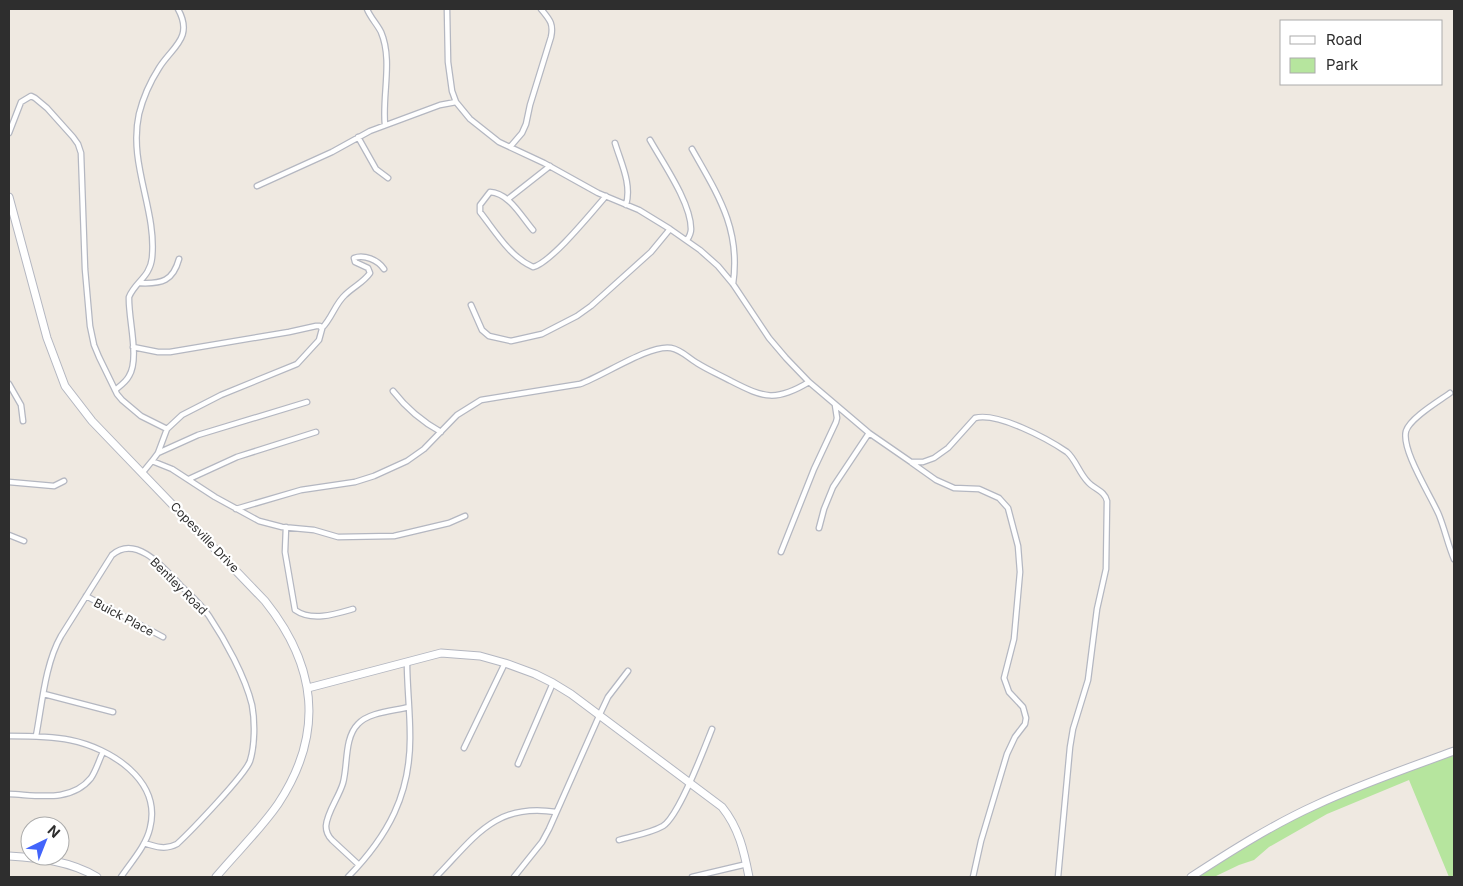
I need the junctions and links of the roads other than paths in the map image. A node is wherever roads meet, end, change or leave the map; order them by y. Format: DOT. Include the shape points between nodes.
graph roads {
  1 [pos="178,9"];
  2 [pos="367,9"];
  3 [pos="447,9"];
  4 [pos="541,9"];
  5 [pos="456,102"];
  6 [pos="385,125"];
  7 [pos="9,133"];
  8 [pos="358,137"];
  9 [pos="650,140"];
  10 [pos="615,143"];
  11 [pos="510,147"];
  12 [pos="692,149"];
  13 [pos="550,166"];
  14 [pos="388,178"];
  15 [pos="256,186"];
  16 [pos="606,196"];
  17 [pos="9,197"];
  18 [pos="508,200"];
  19 [pos="626,205"];
  20 [pos="670,229"];
  21 [pos="532,230"];
  22 [pos="687,240"];
  23 [pos="179,259"];
  24 [pos="384,269"];
  25 [pos="140,283"];
  26 [pos="733,284"];
  27 [pos="471,305"];
  28 [pos="322,328"];
  29 [pos="133,347"];
  30 [pos="809,382"];
  31 [pos="9,384"];
  32 [pos="115,390"];
  33 [pos="393,390"];
  34 [pos="1450,393"];
  35 [pos="307,402"];
  36 [pos="835,404"];
  37 [pos="23,421"];
  38 [pos="167,429"];
  39 [pos="316,432"];
  40 [pos="441,432"];
  41 [pos="869,433"];
  42 [pos="158,453"];
  43 [pos="152,461"];
  44 [pos="911,462"];
  45 [pos="143,472"];
  46 [pos="188,479"];
  47 [pos="64,481"];
  48 [pos="9,482"];
  49 [pos="236,509"];
  50 [pos="465,516"];
  51 [pos="286,527"];
  52 [pos="819,528"];
  53 [pos="9,535"];
  54 [pos="24,540"];
  55 [pos="781,552"];
  56 [pos="1454,559"];
  57 [pos="86,596"];
  58 [pos="353,609"];
  59 [pos="163,637"];
  60 [pos="406,662"];
  61 [pos="505,663"];
  62 [pos="628,671"];
  63 [pos="553,683"];
  64 [pos="308,688"];
  65 [pos="44,694"];
  66 [pos="409,707"];
  67 [pos="113,712"];
  68 [pos="600,714"];
  69 [pos="712,729"];
  70 [pos="9,736"];
  71 [pos="36,736"];
  72 [pos="464,748"];
  73 [pos="1454,750"];
  74 [pos="103,752"];
  75 [pos="518,764"];
  76 [pos="690,782"];
  77 [pos="9,794"];
  78 [pos="556,812"];
  79 [pos="619,840"];
  80 [pos="144,843"];
  81 [pos="9,856"];
  82 [pos="747,864"];
  83 [pos="360,865"];
  84 [pos="97,877"];
  85 [pos="121,877"];
  86 [pos="216,877"];
  87 [pos="348,877"];
  88 [pos="436,877"];
  89 [pos="514,877"];
  90 [pos="692,877"];
  91 [pos="749,877"];
  92 [pos="973,877"];
  93 [pos="1058,877"];
  94 [pos="1191,877"];
  1 -- 25 [label="street" via="183,26 182,38 152,78 139,114 137,161 151,235 152,258"];
  2 -- 6 [label="street" via="384,43"];
  3 -- 5 [label="street" via="448,62"];
  4 -- 11 [label="street" via="553,26 551,37 526,124"];
  5 -- 6 [label="street"];
  5 -- 11 [label="street" via="470,119"];
  6 -- 8 [label="street"];
  7 -- 32 [label="street" via="21,102 31,96 48,108 78,144 82,154 83,234 90,326 98,357"];
  8 -- 14 [label="street" via="376,169"];
  8 -- 15 [label="street"];
  9 -- 22 [label="street" via="678,189 691,229"];
  10 -- 19 [label="street" via="627,182"];
  11 -- 13 [label="street"];
  12 -- 26 [label="street" via="718,196 732,230 736,263"];
  13 -- 16 [label="street"];
  13 -- 18 [label="street"];
  16 -- 18 [label="street" via="560,246 533,267 507,246 479,209 490,192"];
  16 -- 19 [label="street"];
  17 -- 45 [label="street, Copesville Drive" via="47,338 65,386 92,421"];
  18 -- 21 [label="street"];
  19 -- 20 [label="street"];
  20 -- 22 [label="street"];
  20 -- 27 [label="street" via="651,252 591,306 548,332 511,341 489,336 482,330"];
  22 -- 26 [label="street" via="718,266"];
  23 -- 25 [label="street" via="171,277 155,283"];
  24 -- 28 [label="street" via="376,260 354,258 370,273 343,297"];
  25 -- 29 [label="street" via="129,297"];
  26 -- 30 [label="street" via="769,338"];
  28 -- 29 [label="street" via="316,326 170,352"];
  28 -- 38 [label="street" via="319,340 297,364 221,395 182,415"];
  29 -- 32 [label="street" via="131,373"];
  30 -- 36 [label="street"];
  30 -- 40 [label="street" via="782,395 758,394 699,364 682,351 665,348 653,350 580,384 481,400 457,415"];
  31 -- 37 [label="street" via="21,405"];
  32 -- 38 [label="street" via="142,416"];
  33 -- 40 [label="street" via="416,417"];
  34 -- 56 [label="street" via="1414,420 1406,431 1406,439 1411,458 1440,516"];
  35 -- 42 [label="street" via="198,435"];
  36 -- 41 [label="street"];
  36 -- 55 [label="street" via="836,422"];
  38 -- 42 [label="street"];
  39 -- 46 [label="street" via="237,457"];
  40 -- 49 [label="street" via="417,455 374,476 302,490"];
  41 -- 44 [label="street"];
  41 -- 52 [label="street" via="833,487"];
  42 -- 43 [label="street"];
  43 -- 45 [label="street"];
  43 -- 46 [label="street"];
  44 -- 92 [label="street" via="954,488 979,489 999,498 1008,508 1018,546 1020,572 1014,639 1004,678 1009,692 1023,707 1026,718 1007,754"];
  44 -- 93 [label="street" via="934,458 973,419 986,417 1027,430 1067,452 1087,481 1106,497 1106,569 1088,680 1070,747"];
  45 -- 64 [label="street, Copesville Drive" via="277,616 300,658"];
  46 -- 49 [label="street"];
  47 -- 48 [label="street" via="54,486"];
  49 -- 51 [label="street" via="259,521"];
  50 -- 51 [label="street" via="449,524 394,536 345,538"];
  51 -- 58 [label="street" via="285,552 296,610 318,616"];
  53 -- 54 [label="street"];
  57 -- 59 [label="street, Buick Place"];
  57 -- 65 [label="street, Bentley Road" via="56,644"];
  57 -- 80 [label="street, Bentley Road" via="116,551 131,548 150,557 209,616 234,659 252,704 248,765 177,844 161,848"];
  60 -- 61 [label="street" via="441,653 480,656"];
  60 -- 64 [label="street"];
  60 -- 66 [label="street"];
  61 -- 63 [label="street"];
  61 -- 72 [label="street"];
  62 -- 68 [label="street"];
  63 -- 68 [label="street"];
  63 -- 75 [label="street"];
  64 -- 86 [label="street, Copesville Drive" via="308,725 291,781 277,806"];
  65 -- 67 [label="street"];
  65 -- 71 [label="street, Bentley Road"];
  66 -- 83 [label="street" via="410,751 403,790 386,831"];
  66 -- 83 [label="street" via="366,718 352,732 343,784 326,828 332,840"];
  68 -- 76 [label="street"];
  68 -- 78 [label="street"];
  69 -- 76 [label="street"];
  70 -- 71 [label="street"];
  71 -- 74 [label="street" via="72,741"];
  73 -- 94 [label="street" via="1317,804"];
  74 -- 77 [label="street" via="92,776 72,793 52,796"];
  74 -- 80 [label="street" via="136,774 149,794 152,818"];
  76 -- 79 [label="street" via="674,814 663,826"];
  76 -- 82 [label="street" via="722,807 733,821"];
  78 -- 88 [label="street" via="533,809 495,820"];
  78 -- 89 [label="street" via="542,842"];
  80 -- 85 [label="street"];
  81 -- 84 [label="street" via="56,861"];
  82 -- 90 [label="street"];
  82 -- 91 [label="street"];
  83 -- 87 [label="street"];
}
